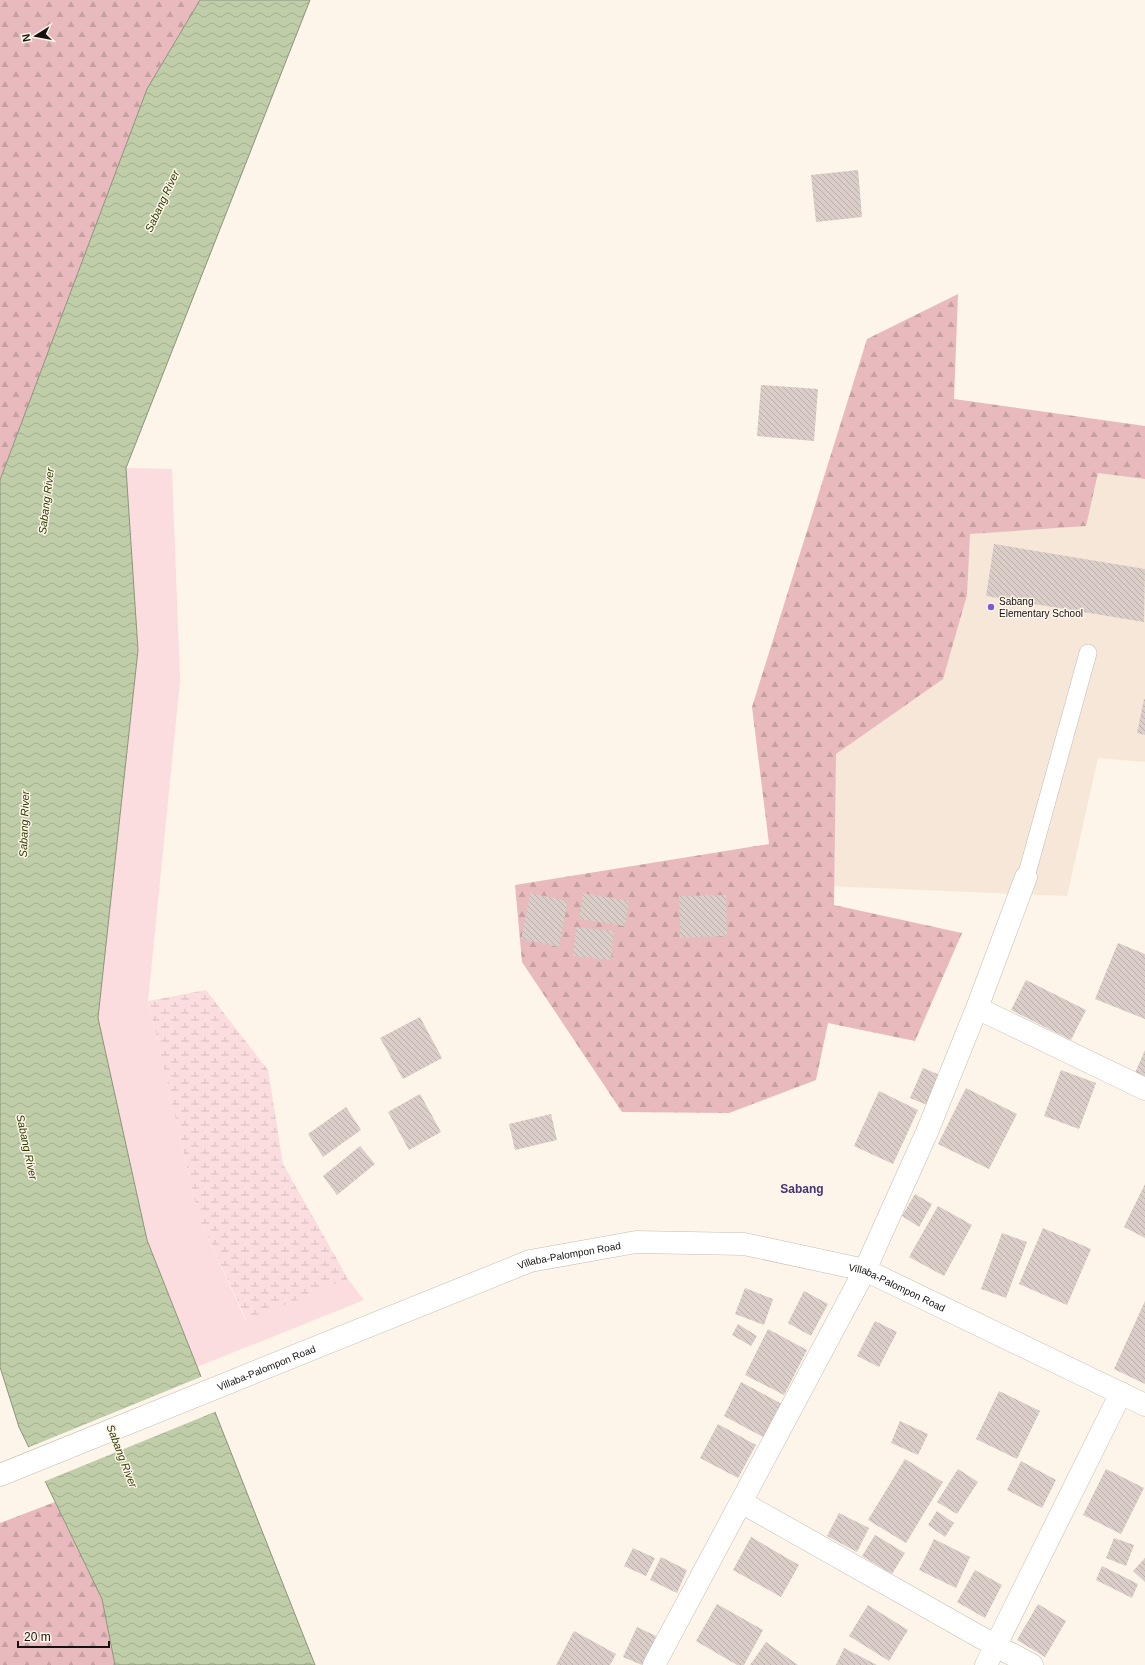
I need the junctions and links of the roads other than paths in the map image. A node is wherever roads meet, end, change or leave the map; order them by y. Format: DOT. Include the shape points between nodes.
graph roads {
  1 [pos="1088,653"];
  2 [pos="1026,876"];
  3 [pos="977,1008"];
  4 [pos="1145,1089"];
  5 [pos="865,1270"];
  6 [pos="1121,1393"];
  7 [pos="1145,1405"];
  8 [pos="0,1475"];
  9 [pos="741,1502"];
  10 [pos="991,1656"];
  11 [pos="654,1665"];
  12 [pos="1032,1665"];
  1 -- 2 [label="lane"];
  2 -- 3 [label="street"];
  3 -- 4 [label="street"];
  3 -- 5 [label="street" via="927,1132"];
  5 -- 6 [label="street, Villaba-Palompon Road"];
  5 -- 8 [label="street, Villaba-Palompon Road" via="744,1244 636,1242 530,1262"];
  5 -- 9 [label="street"];
  6 -- 7 [label="street, Villaba-Palompon Road"];
  6 -- 10 [label="street"];
  9 -- 10 [label="street"];
  9 -- 11 [label="street"];
  10 -- 12 [label="street"];
}
